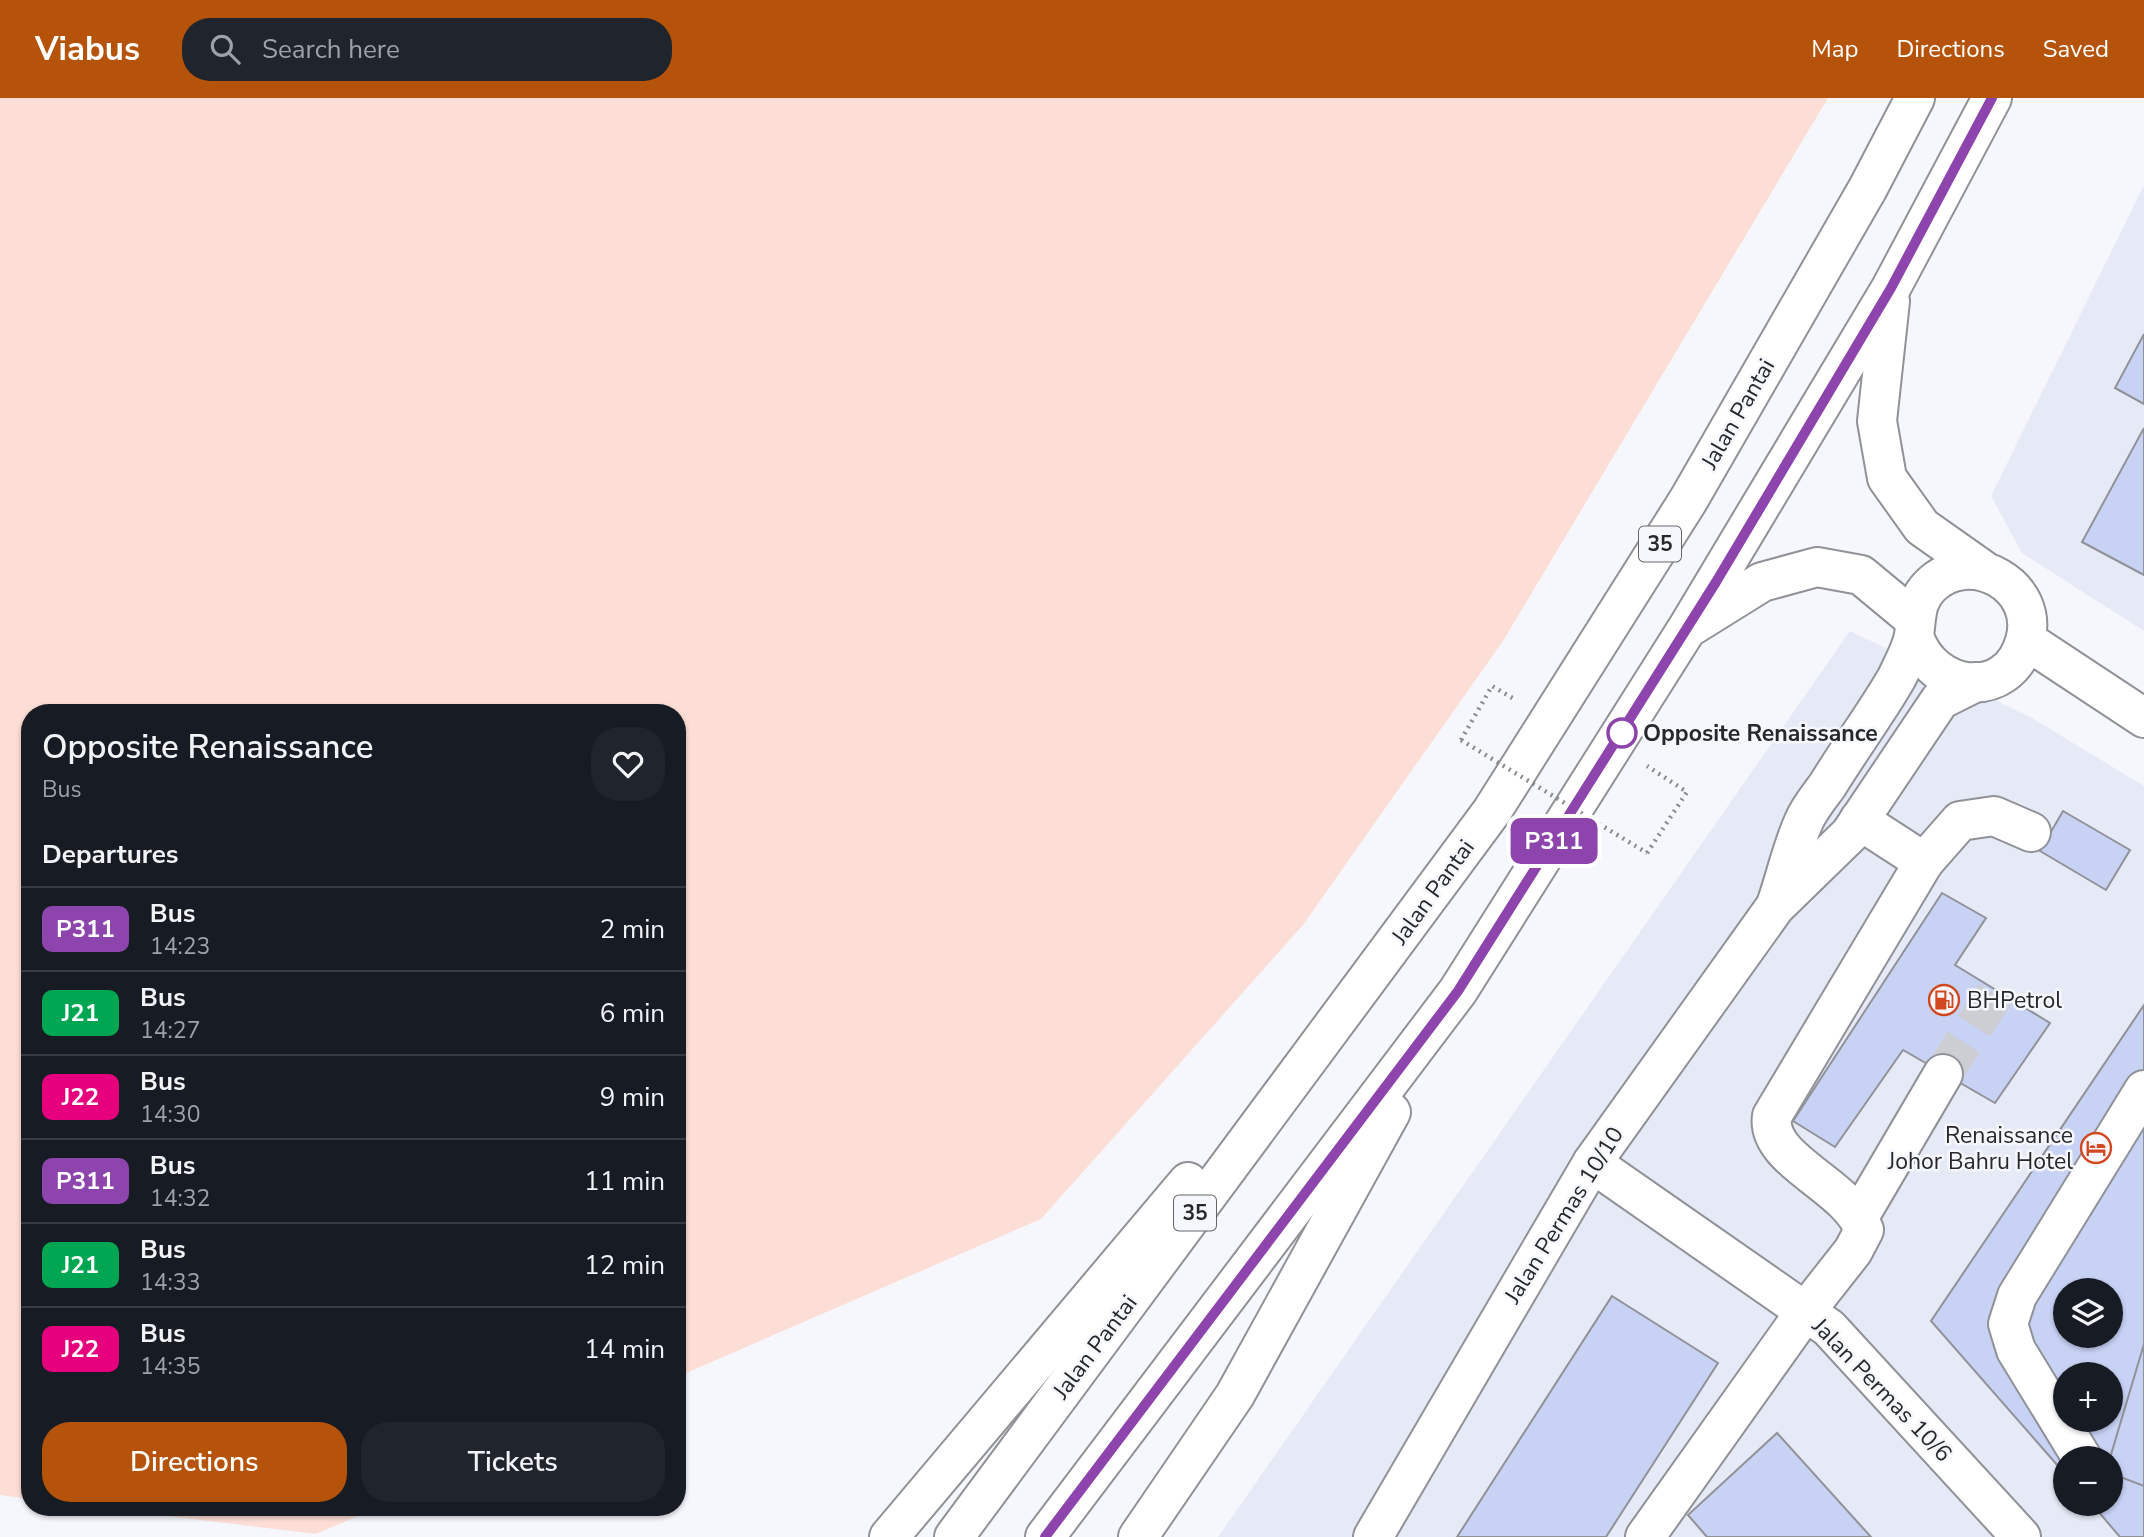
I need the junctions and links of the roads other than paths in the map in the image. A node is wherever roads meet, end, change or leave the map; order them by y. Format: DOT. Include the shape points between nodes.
graph roads {
  1 [pos="1915,98"];
  2 [pos="1992,98"];
  3 [pos="1891,288"];
  4 [pos="1983,570"];
  5 [pos="1914,627"];
  6 [pos="1688,628"];
  7 [pos="2026,640"];
  8 [pos="1976,682"];
  9 [pos="2144,718"];
  10 [pos="1859,820"];
  11 [pos="2031,832"];
  12 [pos="1924,862"];
  13 [pos="1436,889"];
  14 [pos="1775,907"];
  15 [pos="1458,991"];
  16 [pos="1943,1074"];
  17 [pos="2144,1090"];
  18 [pos="1592,1163"];
  19 [pos="1859,1217"];
  20 [pos="1805,1312"];
  21 [pos="2075,1446"];
  22 [pos="1660,1531"];
  23 [pos="889,1537"];
  24 [pos="954,1537"];
  25 [pos="1045,1537"];
  26 [pos="1138,1537"];
  27 [pos="1373,1537"];
  28 [pos="2021,1537"];
  1 -- 13 [label="main road, Jalan Pantai / 35" via="1696,487 1492,811"];
  2 -- 3 [label="main road"];
  3 -- 4 [label="main road" via="1877,421 1886,478 1922,527"];
  3 -- 6 [label="main road"];
  4 -- 5 [label="main road" via="1965,569 1930,586 1919,602"];
  4 -- 7 [label="main road" via="2014,589 2023,604"];
  5 -- 6 [label="main road" via="1861,575 1817,567 1762,582"];
  5 -- 8 [label="main road" via="1919,652 1943,676"];
  5 -- 14 [label="main road, Jalan Permas 10/10" via="1896,678 1804,820"];
  6 -- 15 [label="main road"];
  7 -- 8 [label="main road" via="2007,669"];
  7 -- 9 [label="main road"];
  8 -- 10 [label="main road, Jalan Permas 10/10" via="1940,700"];
  10 -- 12 [label="main road"];
  10 -- 14 [label="main road, Jalan Permas 10/10"];
  11 -- 12 [label="main road" via="1994,816 1960,821"];
  12 -- 19 [label="main road" via="1772,1116 1774,1140"];
  13 -- 23 [label="main road"];
  13 -- 24 [label="main road, Jalan Pantai / 35"];
  14 -- 18 [label="main road, Jalan Permas 10/10"];
  15 -- 25 [label="main road"];
  15 -- 26 [label="main road" via="1235,1395"];
  16 -- 19 [label="main road"];
  17 -- 21 [label="main road" via="2017,1296 2008,1324 2015,1350"];
  18 -- 20 [label="main road, Jalan Permas 10/6"];
  18 -- 27 [label="main road, Jalan Permas 10/10"];
  19 -- 20 [label="main road" via="1864,1230 1853,1251"];
  20 -- 22 [label="main road"];
  20 -- 28 [label="main road, Jalan Permas 10/6" via="1829,1328"];
}
